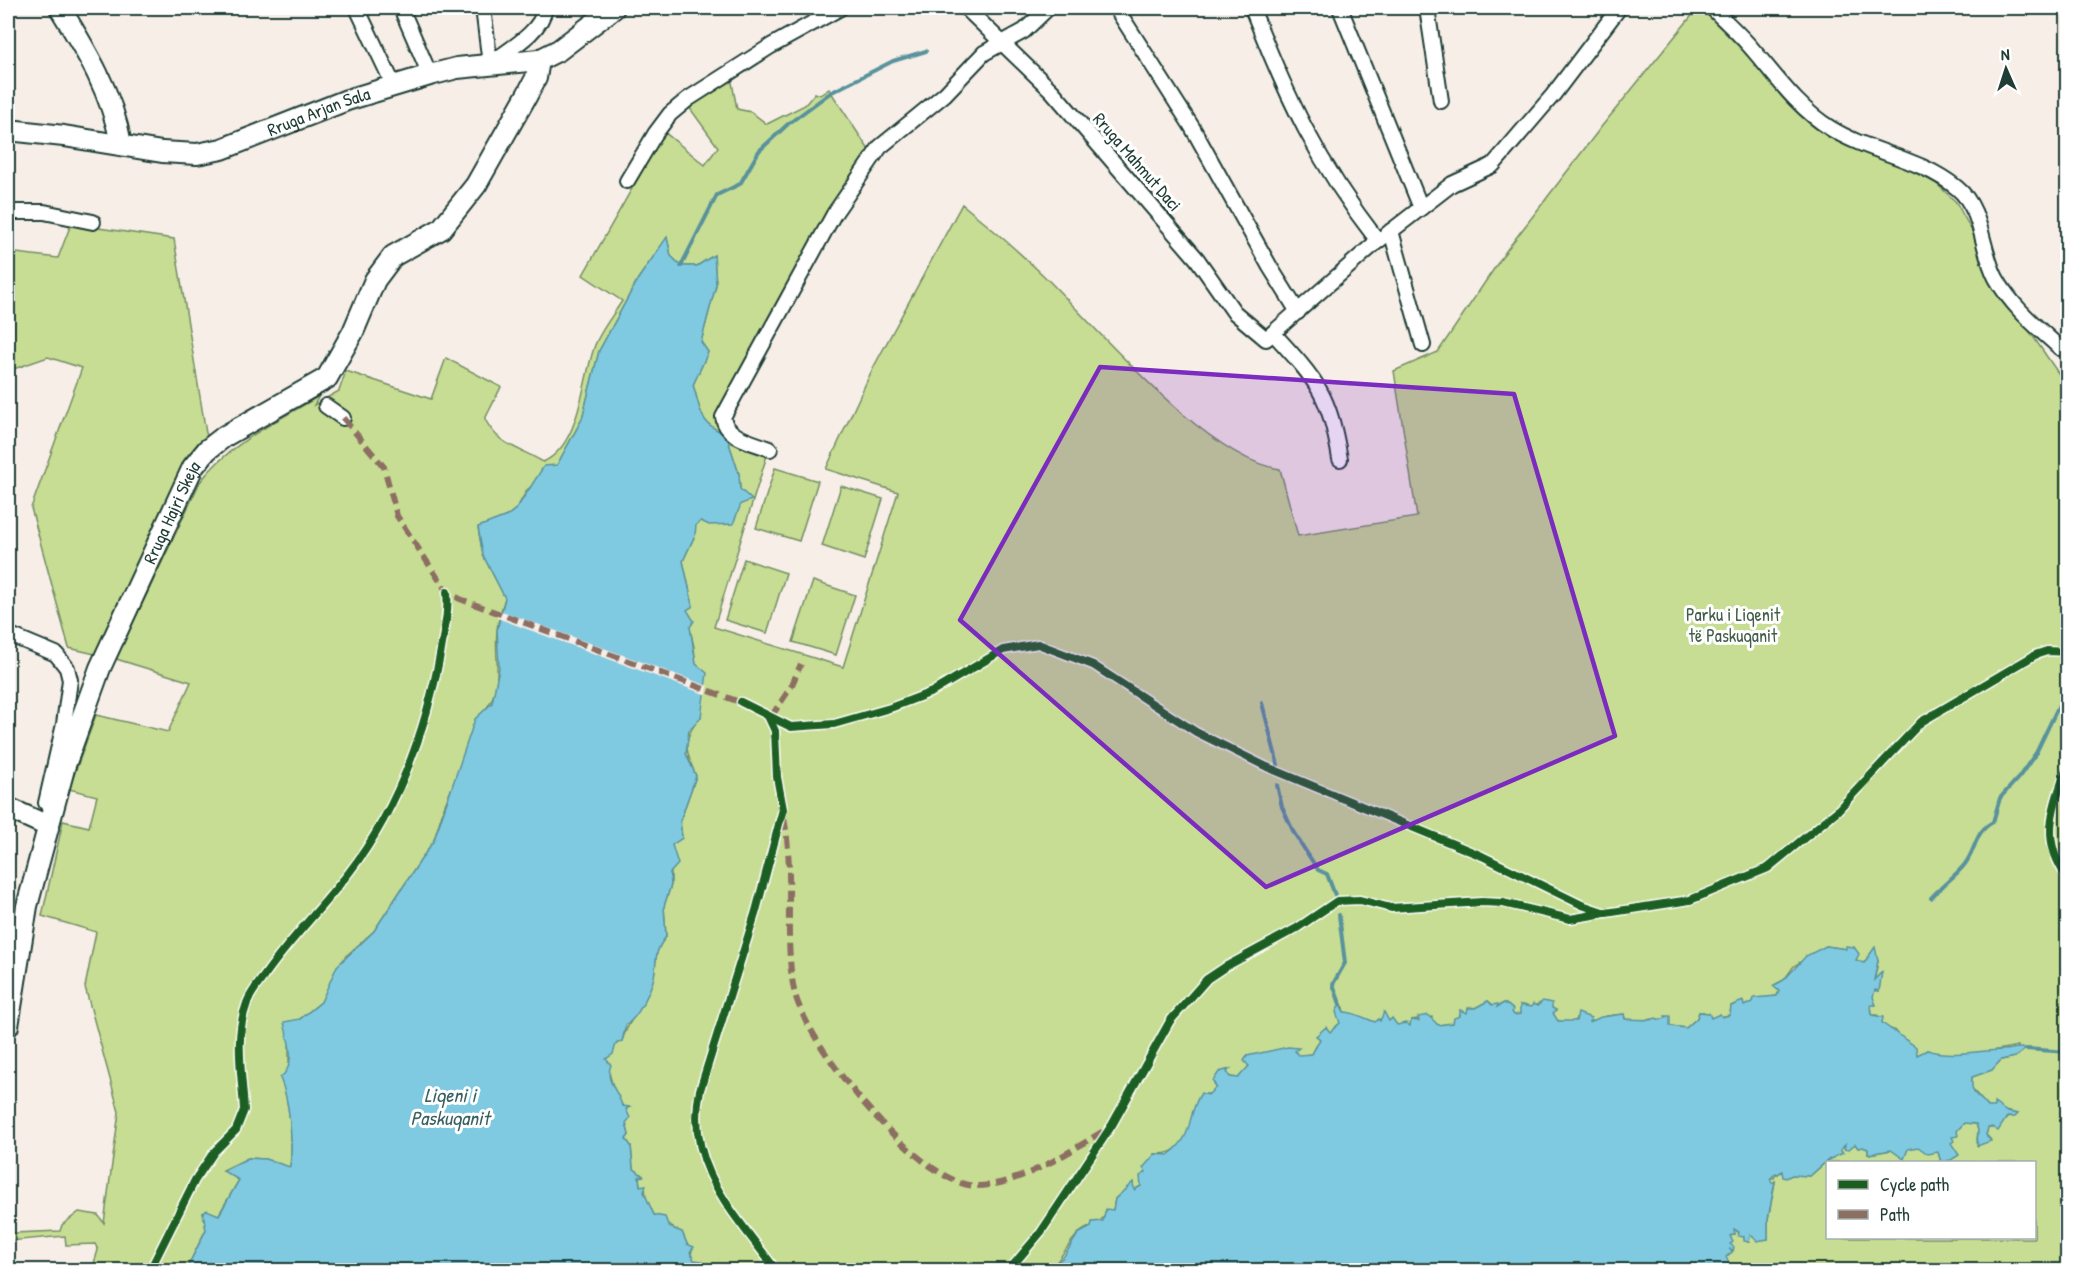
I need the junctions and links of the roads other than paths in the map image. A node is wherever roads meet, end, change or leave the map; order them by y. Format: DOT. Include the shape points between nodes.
graph roads {
  1 [pos="60,8"];
  2 [pos="357,8"];
  3 [pos="401,8"];
  4 [pos="483,8"];
  5 [pos="545,8"];
  6 [pos="614,8"];
  7 [pos="840,8"];
  8 [pos="966,8"];
  9 [pos="1048,8"];
  10 [pos="1116,8"];
  11 [pos="1252,8"];
  12 [pos="1340,8"];
  13 [pos="1427,8"];
  14 [pos="1619,8"];
  15 [pos="1712,8"];
  16 [pos="1001,42"];
  17 [pos="539,60"];
  18 [pos="490,64"];
  19 [pos="515,64"];
  20 [pos="430,75"];
  21 [pos="394,86"];
  22 [pos="1442,101"];
  23 [pos="514,116"];
  24 [pos="8,130"];
  25 [pos="121,144"];
  26 [pos="627,181"];
  27 [pos="1421,208"];
  28 [pos="8,212"];
  29 [pos="93,222"];
  30 [pos="1391,231"];
  31 [pos="1378,241"];
  32 [pos="1298,312"];
  33 [pos="1274,334"];
  34 [pos="1423,345"];
  35 [pos="2060,348"];
  36 [pos="326,406"];
  37 [pos="343,418"];
  38 [pos="770,449"];
  39 [pos="1340,459"];
  40 [pos="8,634"];
  41 [pos="8,808"];
  42 [pos="44,825"];
  43 [pos="8,1026"];
  1 -- 25 [label="street" via="99,74 116,118"];
  2 -- 21 [label="street"];
  3 -- 20 [label="street"];
  4 -- 18 [label="street"];
  5 -- 18 [label="street" via="537,26"];
  6 -- 17 [label="street, Rruga Arjan Sala" via="559,50"];
  7 -- 26 [label="street" via="688,99 655,134"];
  8 -- 16 [label="street, Rruga Mahmut Daci"];
  9 -- 16 [label="street" via="1024,31"];
  10 -- 32 [label="street" via="1192,127"];
  11 -- 31 [label="street" via="1305,133"];
  12 -- 27 [label="street"];
  13 -- 22 [label="street"];
  14 -- 27 [label="street" via="1504,154 1482,171 1452,184"];
  15 -- 35 [label="street" via="1804,107 1827,126 1851,141 1910,160 1958,189 1973,211 1996,279 2016,309"];
  16 -- 33 [label="street, Rruga Mahmut Daci" via="1052,91 1197,259 1234,312 1260,336 1269,339"];
  16 -- 38 [label="street" via="880,147 834,214 723,417 732,434"];
  17 -- 19 [label="street, Rruga Arjan Sala"];
  17 -- 23 [label="street, Rruga Hajri Skeja" via="536,78"];
  18 -- 19 [label="street, Rruga Arjan Sala"];
  18 -- 20 [label="street, Rruga Arjan Sala"];
  19 -- 23 [label="street, Rruga Hajri Skeja" via="519,79"];
  20 -- 21 [label="street, Rruga Arjan Sala"];
  21 -- 25 [label="street, Rruga Arjan Sala" via="347,100 222,149 183,154"];
  23 -- 42 [label="street, Rruga Hajri Skeja" via="476,185 441,230 393,256 375,280 354,332 327,378 225,436 193,467 100,668"];
  24 -- 25 [label="street, Rruga Arjan Sala"];
  27 -- 30 [label="street"];
  28 -- 29 [label="street" via="44,212"];
  30 -- 31 [label="street"];
  30 -- 34 [label="street"];
  31 -- 32 [label="street"];
  32 -- 33 [label="street"];
  33 -- 39 [label="street" via="1321,389 1335,425"];
  36 -- 37 [label="street"];
  40 -- 42 [label="street" via="56,654 67,668 70,680"];
  41 -- 42 [label="street"];
  42 -- 43 [label="street, Rruga Hajri Skeja"];
}
